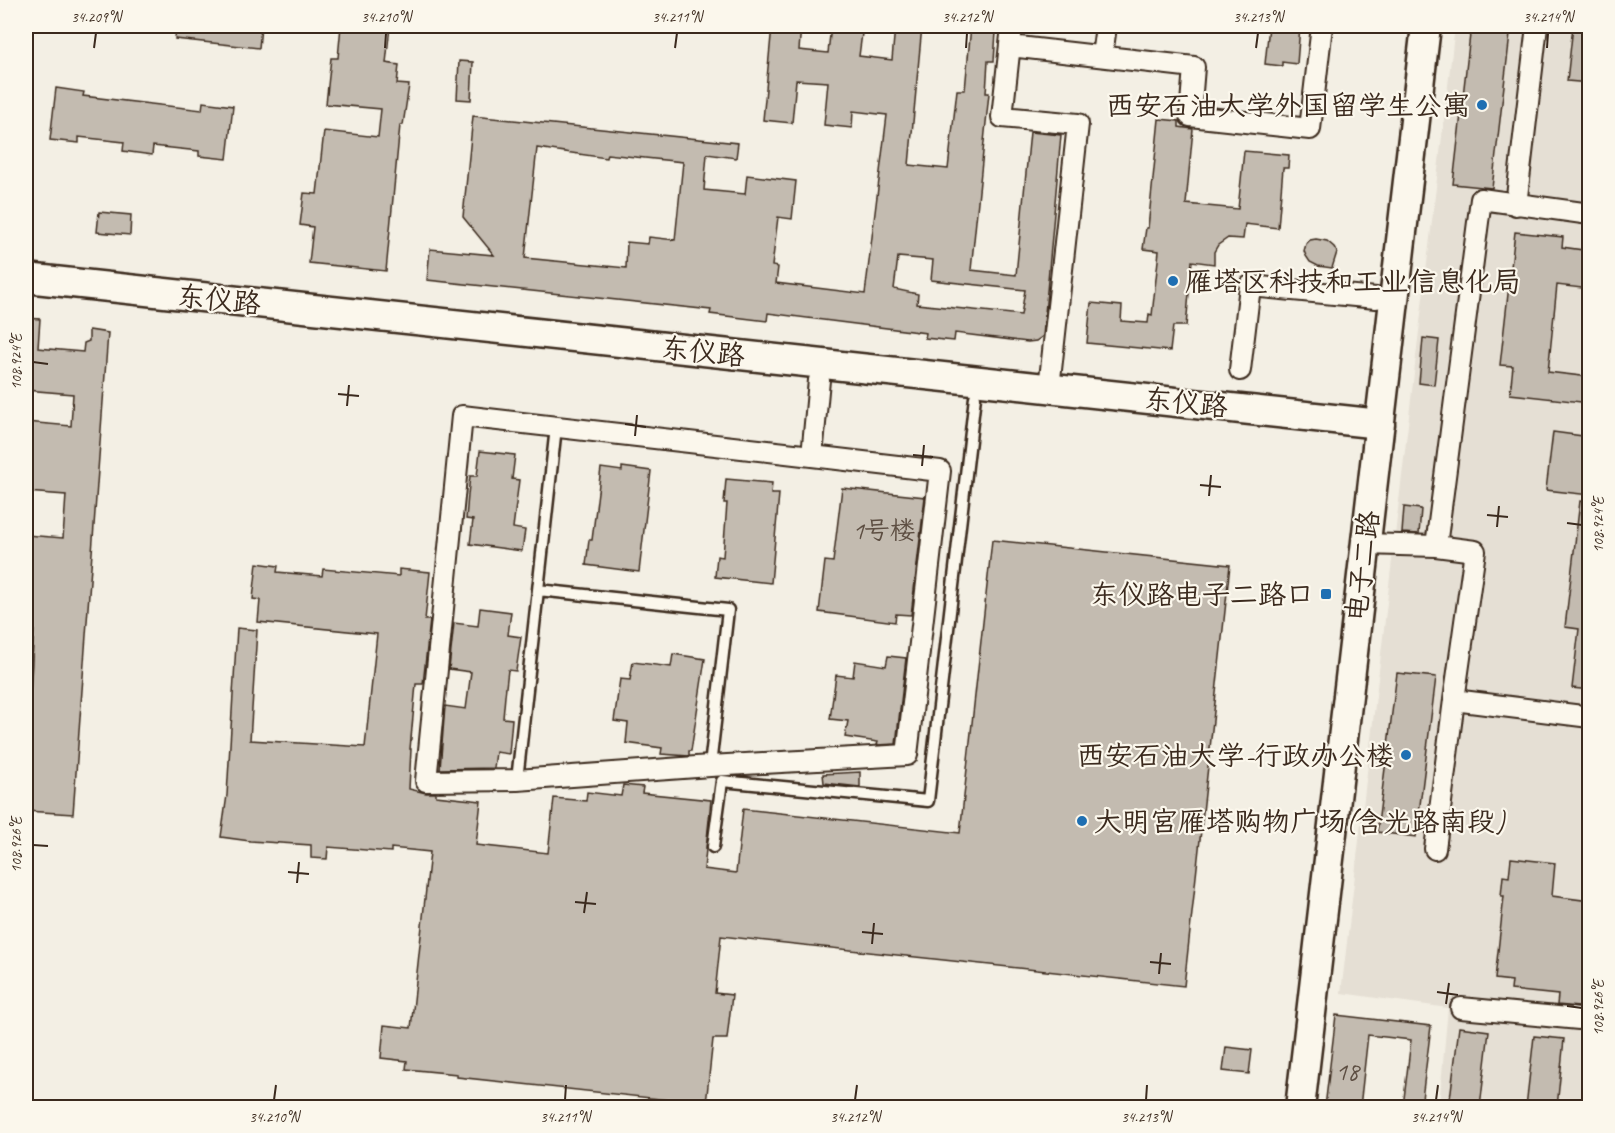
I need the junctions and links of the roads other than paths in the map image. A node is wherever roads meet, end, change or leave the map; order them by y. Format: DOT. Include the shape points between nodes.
graph roads {
  1 [pos="1012,26"];
  2 [pos="1106,26"];
  3 [pos="1322,26"];
  4 [pos="1407,26"];
  5 [pos="1426,26"];
  6 [pos="1537,26"];
  7 [pos="1010,46"];
  8 [pos="1102,56"];
  9 [pos="1516,205"];
  10 [pos="1590,214"];
  11 [pos="26,278"];
  12 [pos="26,295"];
  13 [pos="1376,298"];
  14 [pos="1240,370"];
  15 [pos="819,380"];
  16 [pos="1049,388"];
  17 [pos="975,396"];
  18 [pos="556,427"];
  19 [pos="1369,430"];
  20 [pos="812,456"];
  21 [pos="1364,544"];
  22 [pos="1436,546"];
  23 [pos="538,590"];
  24 [pos="1454,700"];
  25 [pos="1590,717"];
  26 [pos="710,766"];
  27 [pos="517,780"];
  28 [pos="713,847"];
  29 [pos="1435,849"];
  30 [pos="1461,1008"];
  31 [pos="1590,1020"];
  32 [pos="1281,1107"];
  33 [pos="1300,1107"];
  1 -- 7 [label="street"];
  2 -- 8 [label="street"];
  3 -- 8 [label="street" via="1310,129 1190,116 1194,67"];
  4 -- 13 [label="main road, 电子二路"];
  5 -- 19 [label="main road, 电子二路"];
  6 -- 9 [label="street"];
  7 -- 8 [label="street"];
  7 -- 16 [label="street" via="1002,117 1077,124"];
  9 -- 10 [label="street"];
  9 -- 22 [label="street" via="1482,200"];
  11 -- 16 [label="main road, 东仪路"];
  12 -- 15 [label="main road, 东仪路"];
  13 -- 14 [label="street" via="1250,286"];
  13 -- 19 [label="main road, 电子二路"];
  15 -- 17 [label="main road, 东仪路"];
  15 -- 20 [label="street"];
  16 -- 19 [label="main road, 东仪路"];
  17 -- 19 [label="main road, 东仪路"];
  17 -- 28 [label="lane" via="928,801 722,781"];
  18 -- 20 [label="street"];
  18 -- 23 [label="lane"];
  18 -- 27 [label="street" via="462,416 426,781"];
  19 -- 21 [label="main road, 电子二路"];
  19 -- 32 [label="main road, 电子二路"];
  20 -- 26 [label="street" via="940,471 907,755"];
  21 -- 22 [label="street"];
  21 -- 33 [label="main road, 电子二路"];
  22 -- 24 [label="street" via="1475,551"];
  23 -- 26 [label="lane" via="728,610"];
  23 -- 27 [label="lane"];
  24 -- 25 [label="street"];
  24 -- 29 [label="street"];
  26 -- 27 [label="street"];
  30 -- 31 [label="street"];
}
